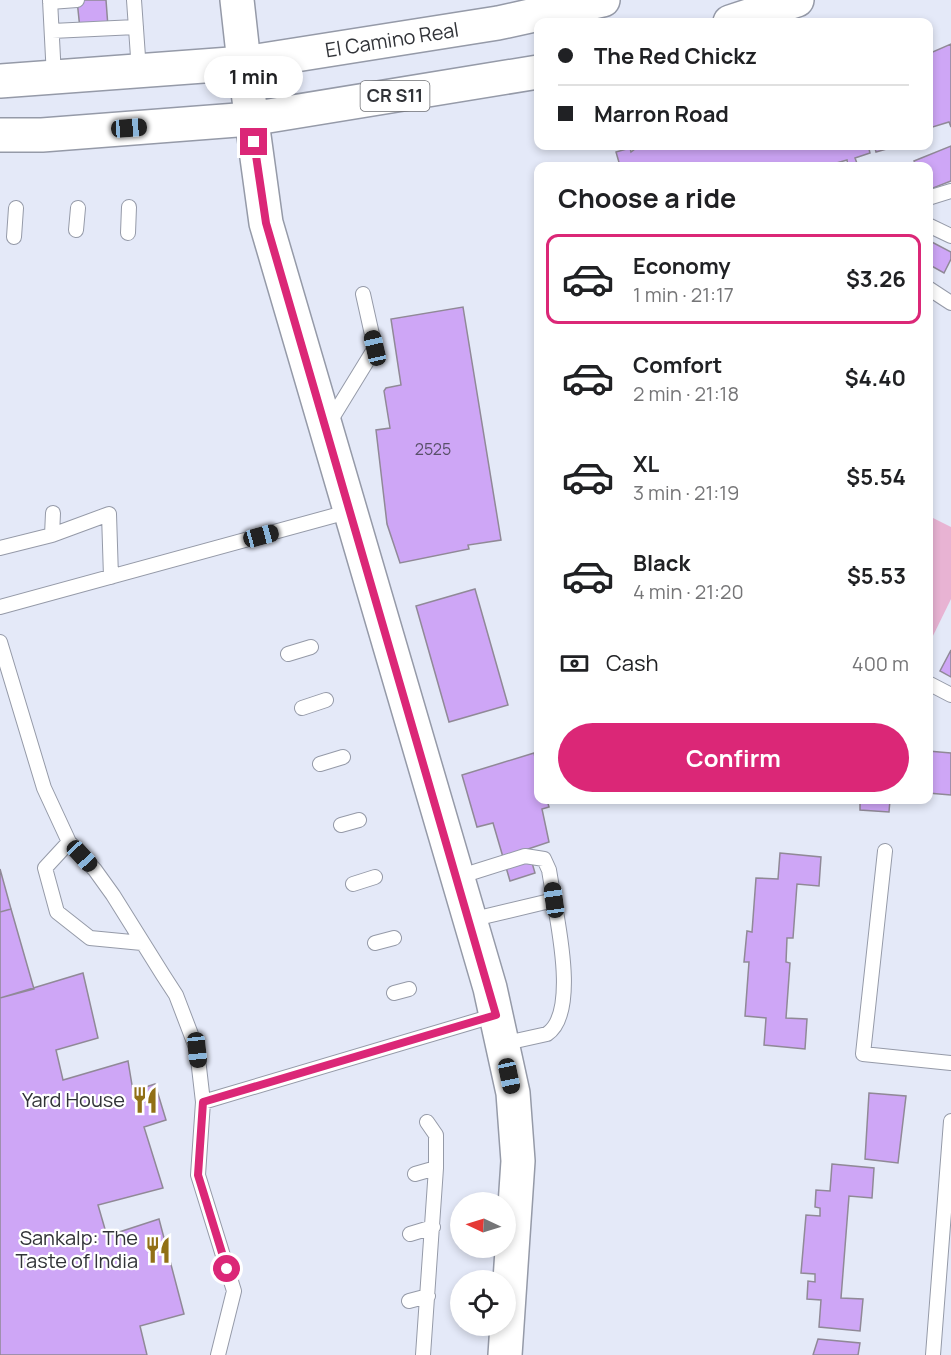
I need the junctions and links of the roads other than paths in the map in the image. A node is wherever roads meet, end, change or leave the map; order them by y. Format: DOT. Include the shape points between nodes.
graph roads {
  1 [pos="77,0"];
  2 [pos="134,0"];
  3 [pos="237,0"];
  4 [pos="603,0"];
  5 [pos="797,0"];
  6 [pos="50,1"];
  7 [pos="742,18"];
  8 [pos="136,27"];
  9 [pos="52,31"];
  10 [pos="244,63"];
  11 [pos="139,71"];
  12 [pos="534,73"];
  13 [pos="54,77"];
  14 [pos="0,81"];
  15 [pos="250,119"];
  16 [pos="0,135"];
  17 [pos="951,191"];
  18 [pos="933,196"];
  19 [pos="129,207"];
  20 [pos="16,208"];
  21 [pos="78,208"];
  22 [pos="933,228"];
  23 [pos="76,230"];
  24 [pos="128,233"];
  25 [pos="14,237"];
  26 [pos="951,237"];
  27 [pos="933,291"];
  28 [pos="363,294"];
  29 [pos="951,303"];
  30 [pos="327,428"];
  31 [pos="351,512"];
  32 [pos="53,513"];
  33 [pos="52,535"];
  34 [pos="0,548"];
  35 [pos="111,577"];
  36 [pos="0,607"];
  37 [pos="0,642"];
  38 [pos="311,647"];
  39 [pos="288,654"];
  40 [pos="933,686"];
  41 [pos="951,695"];
  42 [pos="326,700"];
  43 [pos="302,708"];
  44 [pos="343,757"];
  45 [pos="320,764"];
  46 [pos="359,820"];
  47 [pos="341,825"];
  48 [pos="69,842"];
  49 [pos="885,851"];
  50 [pos="458,877"];
  51 [pos="375,878"];
  52 [pos="353,884"];
  53 [pos="554,900"];
  54 [pos="471,920"];
  55 [pos="394,938"];
  56 [pos="142,943"];
  57 [pos="375,943"];
  58 [pos="409,988"];
  59 [pos="393,993"];
  60 [pos="499,1029"];
  61 [pos="951,1063"];
  62 [pos="203,1102"];
  63 [pos="951,1121"];
  64 [pos="427,1122"];
  65 [pos="436,1168"];
  66 [pos="416,1174"];
  67 [pos="433,1227"];
  68 [pos="410,1234"];
  69 [pos="428,1296"];
  70 [pos="409,1301"];
  71 [pos="219,1355"];
  72 [pos="423,1355"];
  73 [pos="505,1355"];
  74 [pos="933,1355"];
  1 -- 6 [label="lane"];
  2 -- 8 [label="lane"];
  3 -- 10 [label="main road"];
  4 -- 10 [label="main road, El Camino Real" via="498,23"];
  5 -- 7 [label="main road"];
  6 -- 9 [label="lane"];
  8 -- 9 [label="lane"];
  8 -- 11 [label="lane"];
  9 -- 13 [label="lane"];
  10 -- 11 [label="main road, El Camino Real"];
  10 -- 15 [label="main road"];
  11 -- 13 [label="main road, El Camino Real"];
  12 -- 15 [label="main road, CR S11"];
  13 -- 14 [label="main road, El Camino Real"];
  15 -- 16 [label="main road, CR S11"];
  15 -- 30 [label="main road" via="266,223"];
  17 -- 18 [label="lane"];
  19 -- 24 [label="lane"];
  20 -- 25 [label="lane"];
  21 -- 23 [label="lane"];
  22 -- 26 [label="lane"];
  27 -- 29 [label="lane"];
  28 -- 30 [label="lane" via="375,348"];
  30 -- 31 [label="main road"];
  31 -- 35 [label="lane"];
  31 -- 50 [label="main road"];
  32 -- 33 [label="lane"];
  33 -- 34 [label="lane"];
  33 -- 35 [label="lane" via="109,514"];
  35 -- 36 [label="lane"];
  37 -- 48 [label="lane" via="44,788"];
  38 -- 39 [label="lane"];
  40 -- 41 [label="lane"];
  42 -- 43 [label="lane"];
  44 -- 45 [label="lane"];
  46 -- 47 [label="lane"];
  48 -- 56 [label="lane" via="107,886"];
  48 -- 56 [label="lane" via="45,868 57,912 90,938"];
  49 -- 61 [label="lane" via="863,1054"];
  50 -- 53 [label="lane" via="536,856 544,859 549,870"];
  50 -- 54 [label="main road"];
  51 -- 52 [label="lane"];
  53 -- 54 [label="lane"];
  53 -- 60 [label="lane" via="565,963 557,1020 547,1034"];
  54 -- 60 [label="main road"];
  55 -- 57 [label="lane"];
  56 -- 62 [label="lane" via="176,995 197,1050"];
  58 -- 59 [label="lane"];
  60 -- 62 [label="lane"];
  60 -- 73 [label="main road" via="513,1093 518,1161"];
  62 -- 71 [label="lane" via="198,1175 234,1291"];
  63 -- 74 [label="lane"];
  64 -- 65 [label="lane" via="436,1135"];
  65 -- 66 [label="lane"];
  65 -- 67 [label="lane"];
  67 -- 68 [label="lane"];
  67 -- 69 [label="lane"];
  69 -- 70 [label="lane"];
  69 -- 72 [label="lane"];
}
